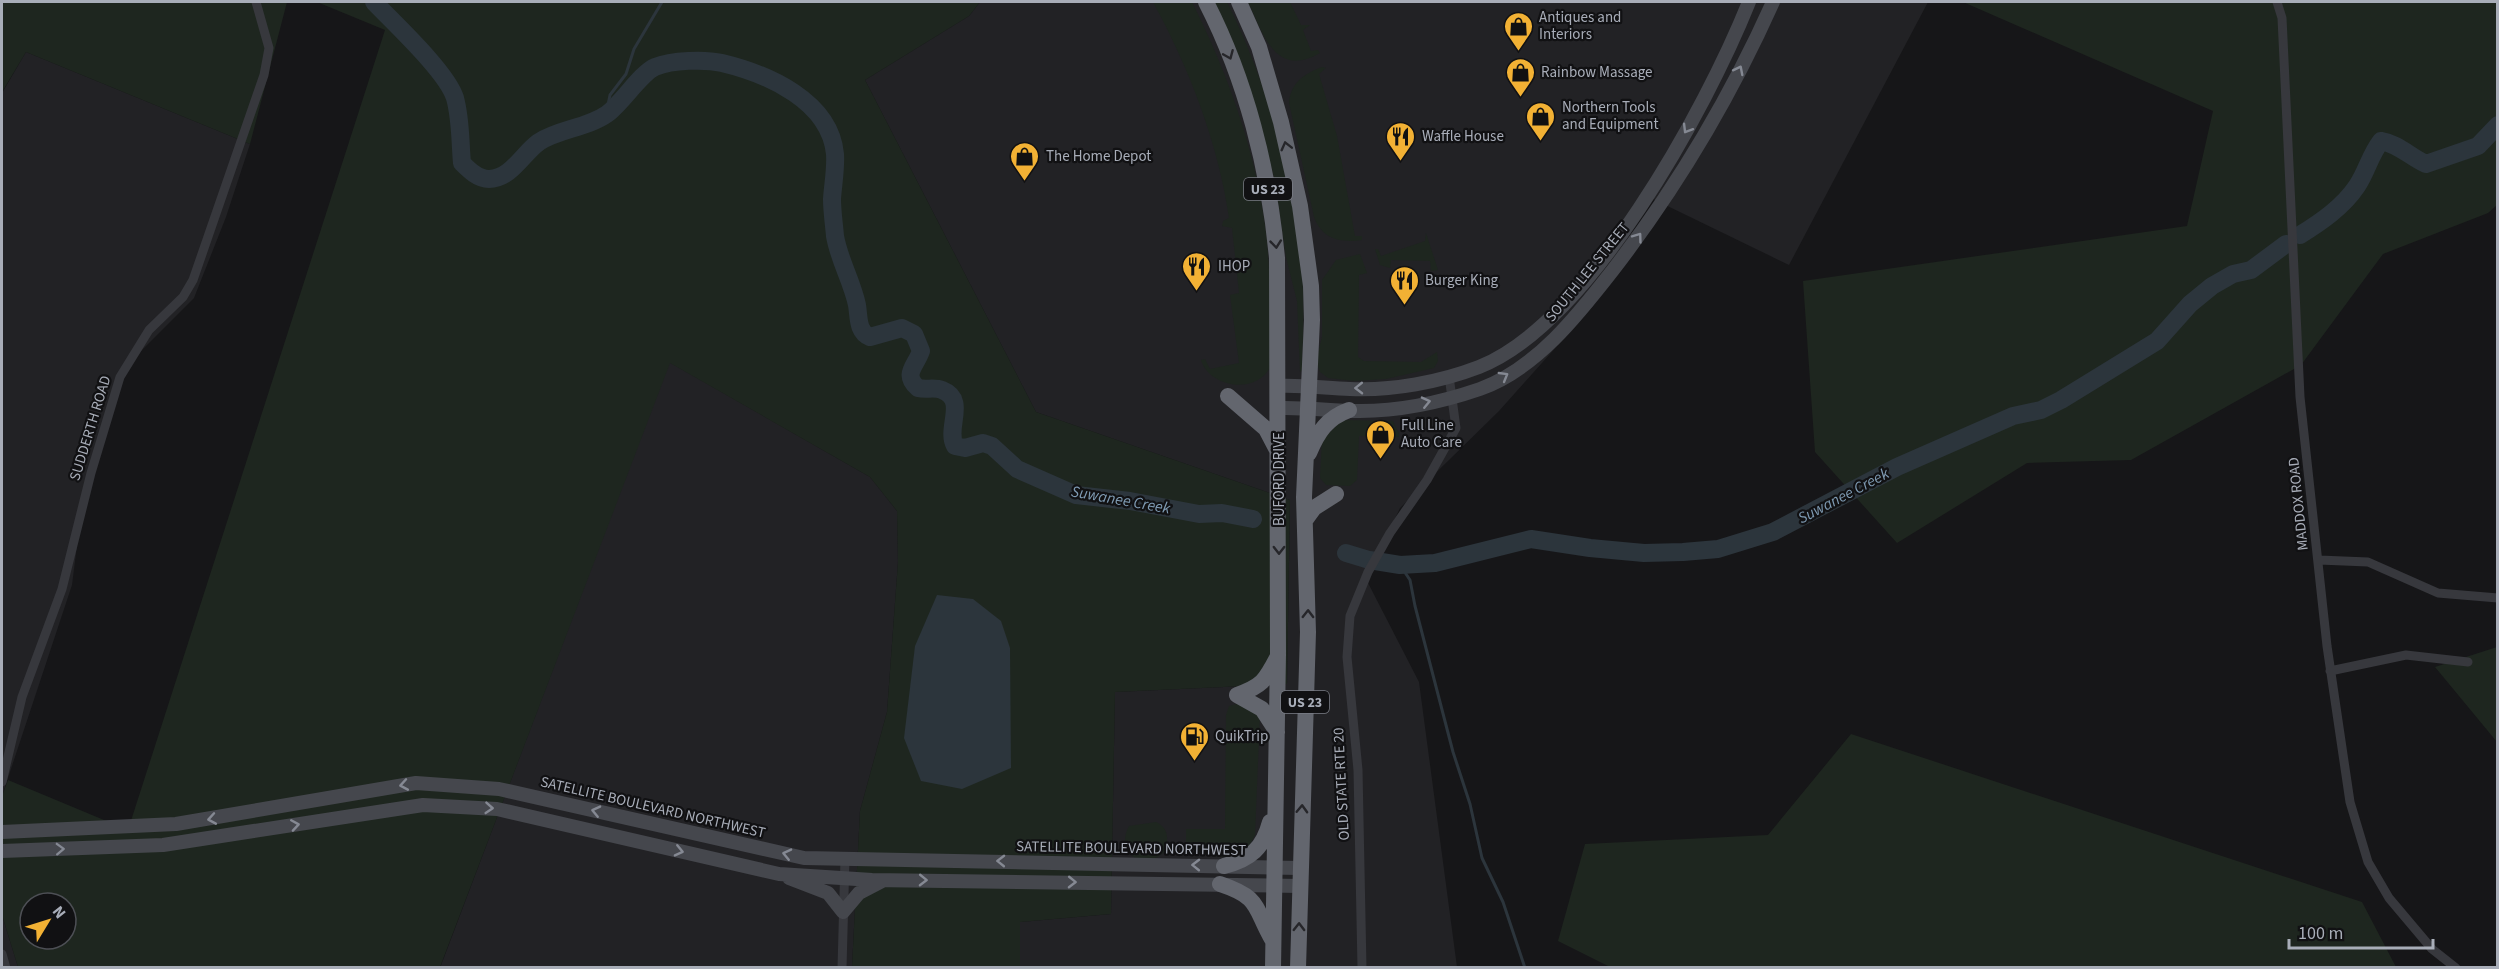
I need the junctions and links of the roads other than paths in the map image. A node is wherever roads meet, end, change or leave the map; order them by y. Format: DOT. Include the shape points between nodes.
graph roads {
  1 [pos="256,2"];
  2 [pos="1206,2"];
  3 [pos="1239,2"];
  4 [pos="1749,2"];
  5 [pos="1773,2"];
  6 [pos="2277,2"];
  7 [pos="1449,376"];
  8 [pos="1307,385"];
  9 [pos="1278,386"];
  10 [pos="1228,396"];
  11 [pos="1450,397"];
  12 [pos="1307,407"];
  13 [pos="1278,408"];
  14 [pos="1349,410"];
  15 [pos="1278,454"];
  16 [pos="1305,467"];
  17 [pos="1306,519"];
  18 [pos="2319,560"];
  19 [pos="2498,598"];
  20 [pos="1278,654"];
  21 [pos="2468,662"];
  22 [pos="2330,671"];
  23 [pos="1278,733"];
  24 [pos="2,782"];
  25 [pos="1276,801"];
  26 [pos="2,832"];
  27 [pos="2,851"];
  28 [pos="845,858"];
  29 [pos="1224,866"];
  30 [pos="1275,867"];
  31 [pos="1300,868"];
  32 [pos="779,874"];
  33 [pos="844,878"];
  34 [pos="884,880"];
  35 [pos="1220,884"];
  36 [pos="1275,885"];
  37 [pos="1300,886"];
  38 [pos="843,912"];
  39 [pos="1274,941"];
  40 [pos="2,954"];
  41 [pos="6,968"];
  42 [pos="842,968"];
  43 [pos="1273,968"];
  44 [pos="1298,968"];
  45 [pos="1362,968"];
  46 [pos="2456,968"];
  1 -- 24 [label="street, SUDDERTH ROAD" via="269,48 264,75 193,280 183,297 149,330 120,377 62,589 19,709"];
  2 -- 9 [label="highway, BUFORD DRIVE / US 23, one-way" via="1249,111 1272,209 1277,258"];
  8 -- 3 [label="highway, BUFORD DRIVE / US 23, one-way" via="1312,320 1300,206 1270,83"];
  4 -- 7 [label="main road, SOUTH LEE STREET, one-way" via="1706,98 1636,211 1583,285 1545,324 1506,354"];
  11 -- 5 [label="main road, SOUTH LEE STREET, one-way" via="1507,376 1547,346 1585,306 1677,183 1717,114"];
  6 -- 18 [label="street, MADDOX ROAD" via="2282,18 2301,397"];
  7 -- 8 [label="main road, SOUTH LEE STREET, one-way" via="1395,387"];
  7 -- 11 [label="street, OLD STATE RTE 20"];
  8 -- 9 [label="main road, SOUTH LEE STREET"];
  8 -- 12 [label="highway, BUFORD DRIVE / US 23"];
  9 -- 13 [label="highway, BUFORD DRIVE / US 23"];
  10 -- 15 [label="highway" via="1266,429"];
  14 -- 11 [label="main road, SOUTH LEE STREET, one-way" via="1396,409"];
  11 -- 45 [label="street, OLD STATE RTE 20" via="1455,428 1368,572 1350,616 1347,657 1358,770"];
  12 -- 13 [label="main road, SOUTH LEE STREET"];
  12 -- 14 [label="main road, SOUTH LEE STREET"];
  12 -- 16 [label="highway, BUFORD DRIVE / US 23"];
  13 -- 15 [label="highway, BUFORD DRIVE / US 23"];
  14 -- 16 [label="highway" via="1338,414 1318,432"];
  15 -- 20 [label="highway, BUFORD DRIVE / US 23, one-way"];
  16 -- 17 [label="highway, BUFORD DRIVE / US 23"];
  16 -- 17 [label="highway" via="1325,490 1336,494 1314,508"];
  31 -- 17 [label="highway, BUFORD DRIVE / US 23, one-way" via="1308,632"];
  18 -- 19 [label="street" via="2368,562 2438,593"];
  18 -- 22 [label="street, MADDOX ROAD"];
  20 -- 23 [label="highway, BUFORD DRIVE / US 23"];
  20 -- 23 [label="highway" via="1258,687 1238,695 1265,711"];
  21 -- 22 [label="street" via="2406,655"];
  22 -- 46 [label="street, MADDOX ROAD" via="2350,802 2368,862 2389,898 2432,949"];
  23 -- 25 [label="highway, BUFORD DRIVE / US 23"];
  25 -- 29 [label="highway" via="1265,840 1256,852"];
  25 -- 30 [label="highway, BUFORD DRIVE / US 23"];
  28 -- 26 [label="main road, SATELLITE BOULEVARD NORTHWEST, one-way" via="804,858 499,789 416,783 177,824"];
  27 -- 32 [label="main road, one-way" via="163,845 423,805 497,808"];
  29 -- 28 [label="main road, SATELLITE BOULEVARD NORTHWEST, one-way"];
  28 -- 33 [label="street"];
  29 -- 30 [label="main road, SATELLITE BOULEVARD NORTHWEST"];
  30 -- 31 [label="main road, SATELLITE BOULEVARD NORTHWEST"];
  30 -- 36 [label="highway, BUFORD DRIVE / US 23"];
  31 -- 37 [label="highway, BUFORD DRIVE / US 23"];
  32 -- 33 [label="main road"];
  32 -- 38 [label="main road" via="828,893"];
  33 -- 34 [label="main road"];
  33 -- 38 [label="street"];
  34 -- 35 [label="main road, one-way"];
  34 -- 38 [label="main road" via="859,893"];
  35 -- 36 [label="main road"];
  35 -- 39 [label="highway" via="1244,892 1257,906"];
  36 -- 37 [label="main road"];
  36 -- 39 [label="highway, BUFORD DRIVE / US 23"];
  44 -- 37 [label="highway, BUFORD DRIVE / US 23, one-way"];
  38 -- 42 [label="street"];
  39 -- 43 [label="highway, BUFORD DRIVE / US 23"];
  40 -- 41 [label="street"];
}
